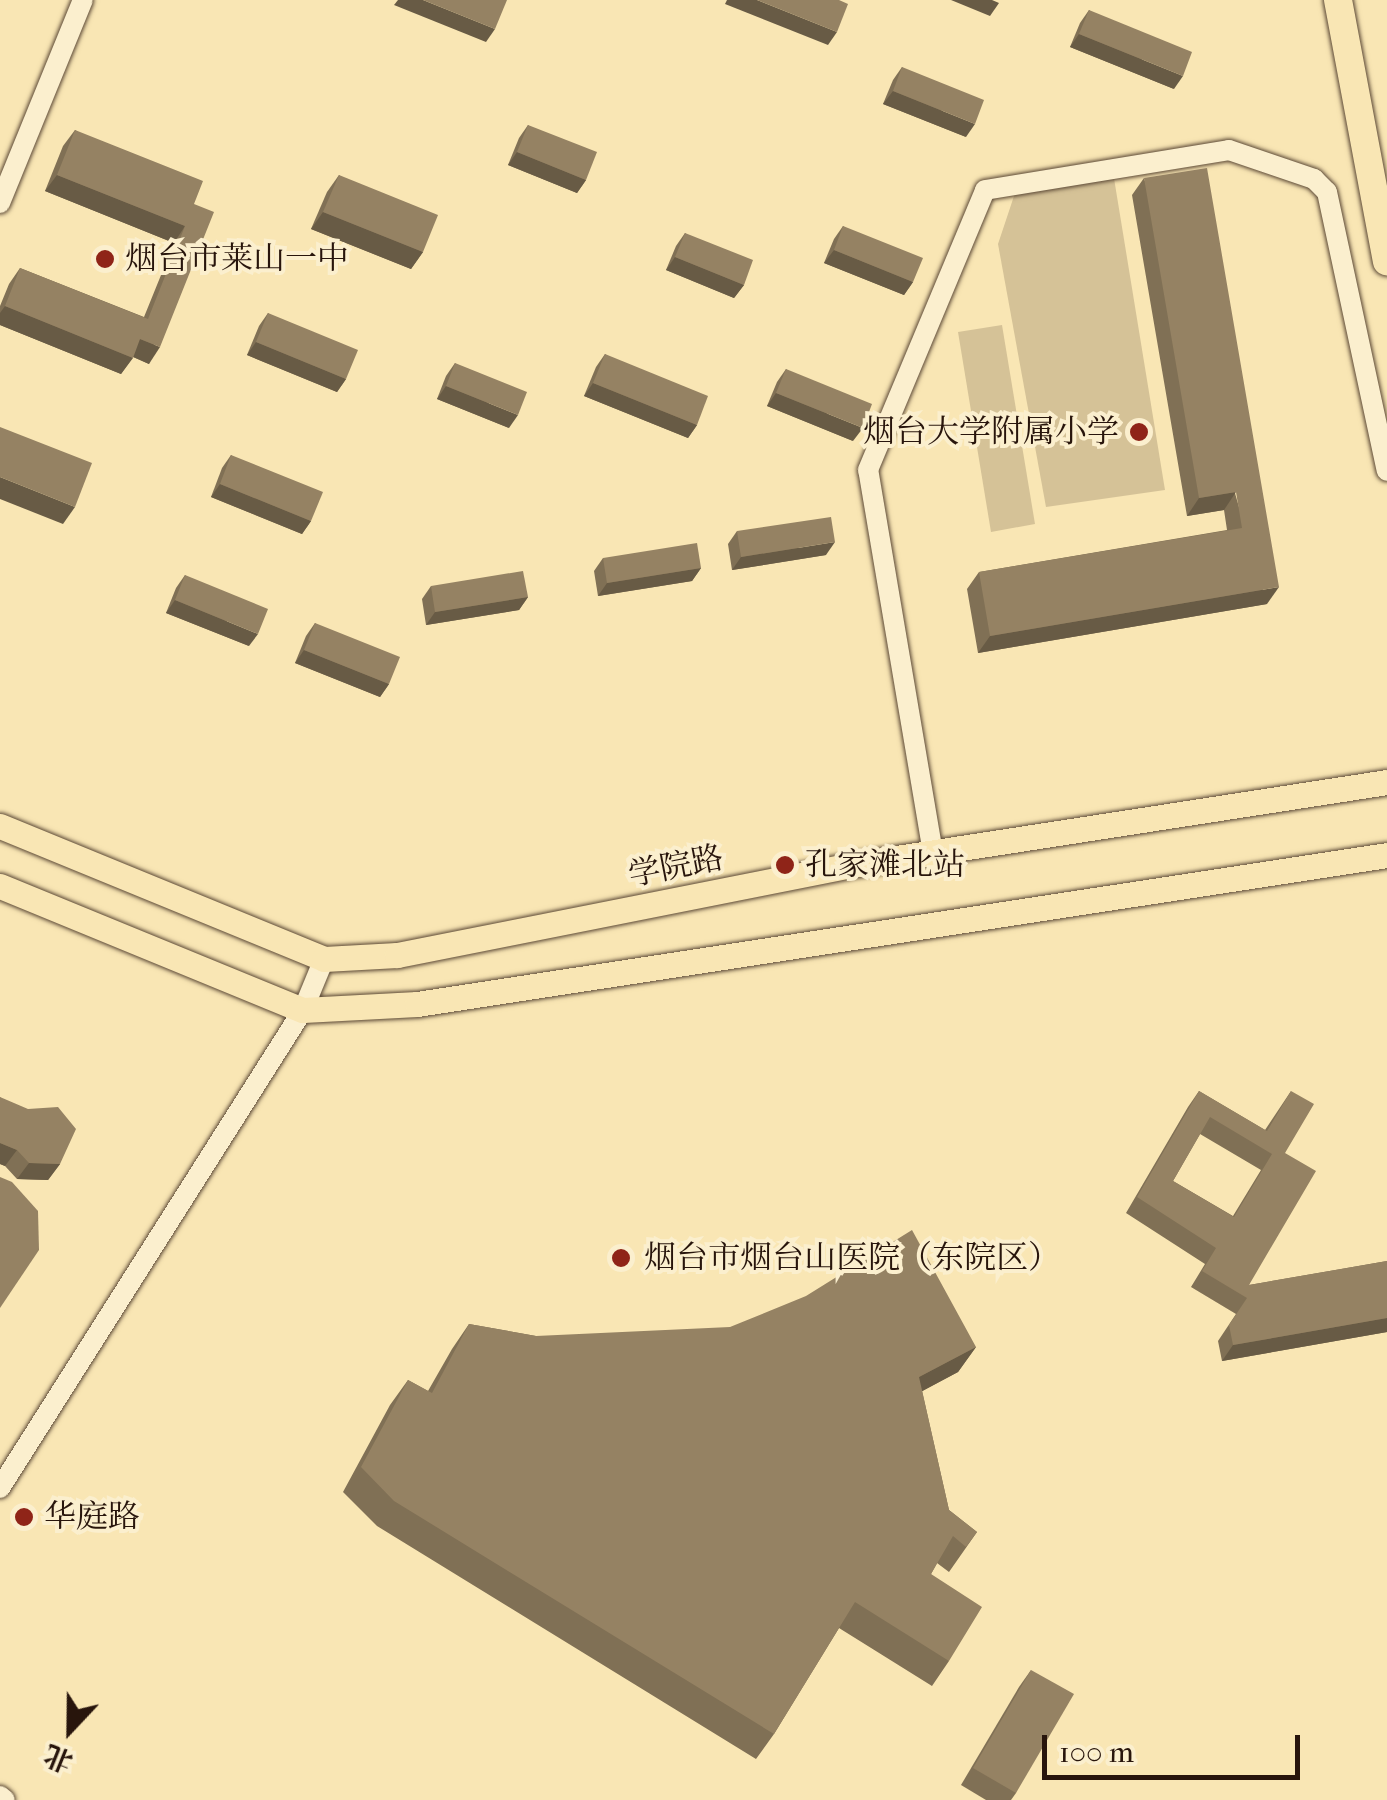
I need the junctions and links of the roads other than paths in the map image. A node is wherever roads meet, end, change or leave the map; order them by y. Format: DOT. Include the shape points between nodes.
graph roads {
  1 [pos="83,0"];
  2 [pos="1338,0"];
  3 [pos="1347,0"];
  4 [pos="1345,32"];
  5 [pos="0,203"];
  6 [pos="1387,261"];
  7 [pos="1387,471"];
  8 [pos="1387,782"];
  9 [pos="0,826"];
  10 [pos="933,853"];
  11 [pos="1387,854"];
  12 [pos="0,886"];
  13 [pos="324,959"];
  14 [pos="303,1010"];
  15 [pos="0,1488"];
  1 -- 5 [label="street"];
  2 -- 4 [label="highway"];
  3 -- 4 [label="main road"];
  4 -- 6 [label="highway"];
  7 -- 10 [label="street" via="1327,192 1314,179 1229,150 985,190 868,470"];
  8 -- 10 [label="main road, 学院路"];
  9 -- 13 [label="main road, 学院路"];
  10 -- 13 [label="main road, 学院路" via="397,954"];
  11 -- 14 [label="main road" via="417,1004"];
  12 -- 14 [label="main road"];
  13 -- 14 [label="street"];
  14 -- 15 [label="street"];
}
